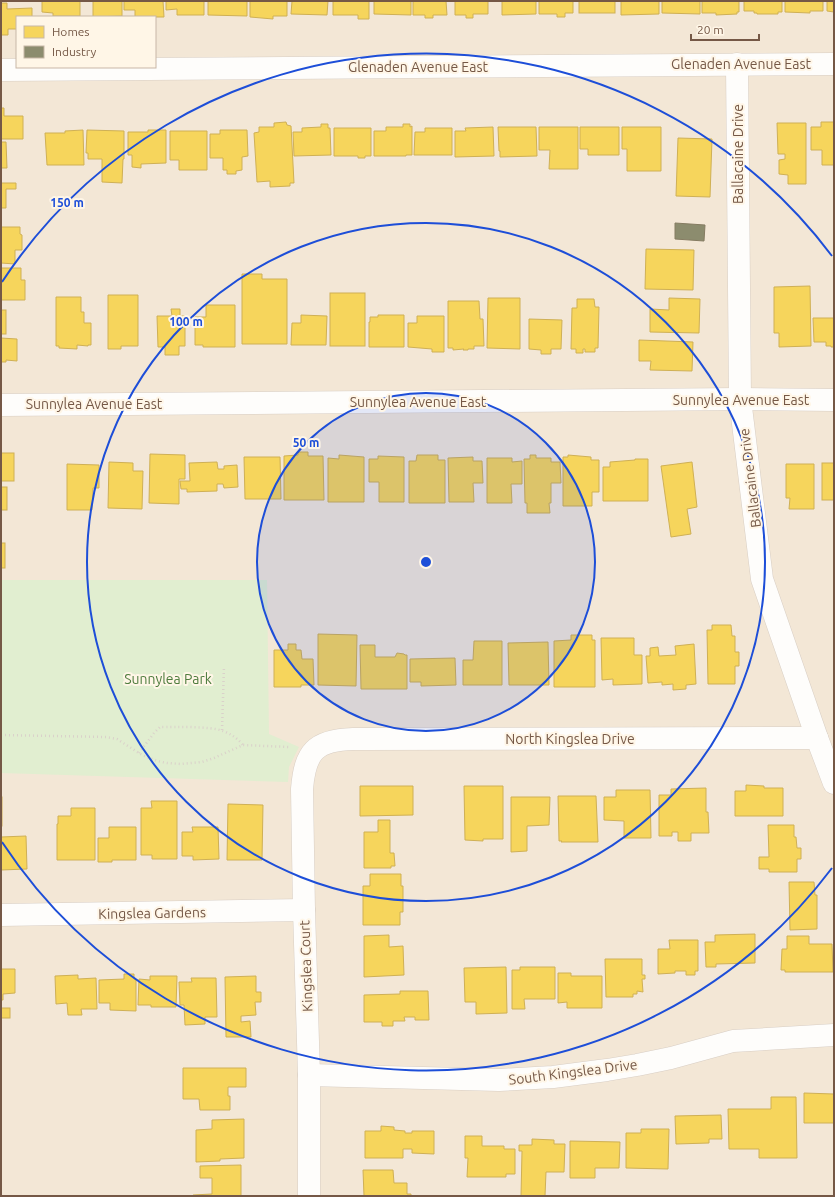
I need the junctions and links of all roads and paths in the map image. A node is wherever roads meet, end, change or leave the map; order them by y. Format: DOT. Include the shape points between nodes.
graph roads {
  1 [pos="737,64"];
  2 [pos="834,64"];
  3 [pos="1,70"];
  4 [pos="740,400"];
  5 [pos="834,400"];
  6 [pos="1,405"];
  7 [pos="224,666"];
  8 [pos="222,730"];
  9 [pos="1,735"];
  10 [pos="817,738"];
  11 [pos="243,745"];
  12 [pos="319,746"];
  13 [pos="139,753"];
  14 [pos="834,783"];
  15 [pos="304,910"];
  16 [pos="1,915"];
  17 [pos="834,1035"];
  18 [pos="309,1076"];
  19 [pos="309,1196"];
  1 -- 2 [label="street, Glenaden Avenue East"];
  1 -- 3 [label="street, Glenaden Avenue East"];
  1 -- 4 [label="street, Ballacaine Drive"];
  4 -- 5 [label="street, Sunnylea Avenue East"];
  4 -- 6 [label="street, Sunnylea Avenue East"];
  4 -- 10 [label="street, Ballacaine Drive" via="762,579"];
  7 -- 8 [label="path"];
  8 -- 11 [label="path" via="237,738"];
  8 -- 13 [label="path" via="160,728"];
  9 -- 13 [label="path" via="106,737 117,739"];
  10 -- 12 [label="street, North Kingslea Drive" via="342,739"];
  10 -- 14 [label="street, Ballacaine Drive"];
  11 -- 12 [label="path"];
  11 -- 13 [label="path" via="208,760 181,764 157,761"];
  12 -- 15 [label="street, Kingslea Court" via="310,756 303,775"];
  15 -- 16 [label="street, Kingslea Gardens"];
  15 -- 18 [label="street, Kingslea Court"];
  17 -- 18 [label="street, South Kingslea Drive" via="733,1042 637,1065 553,1077 499,1080"];
  18 -- 19 [label="street, Kingslea Court"];
}
